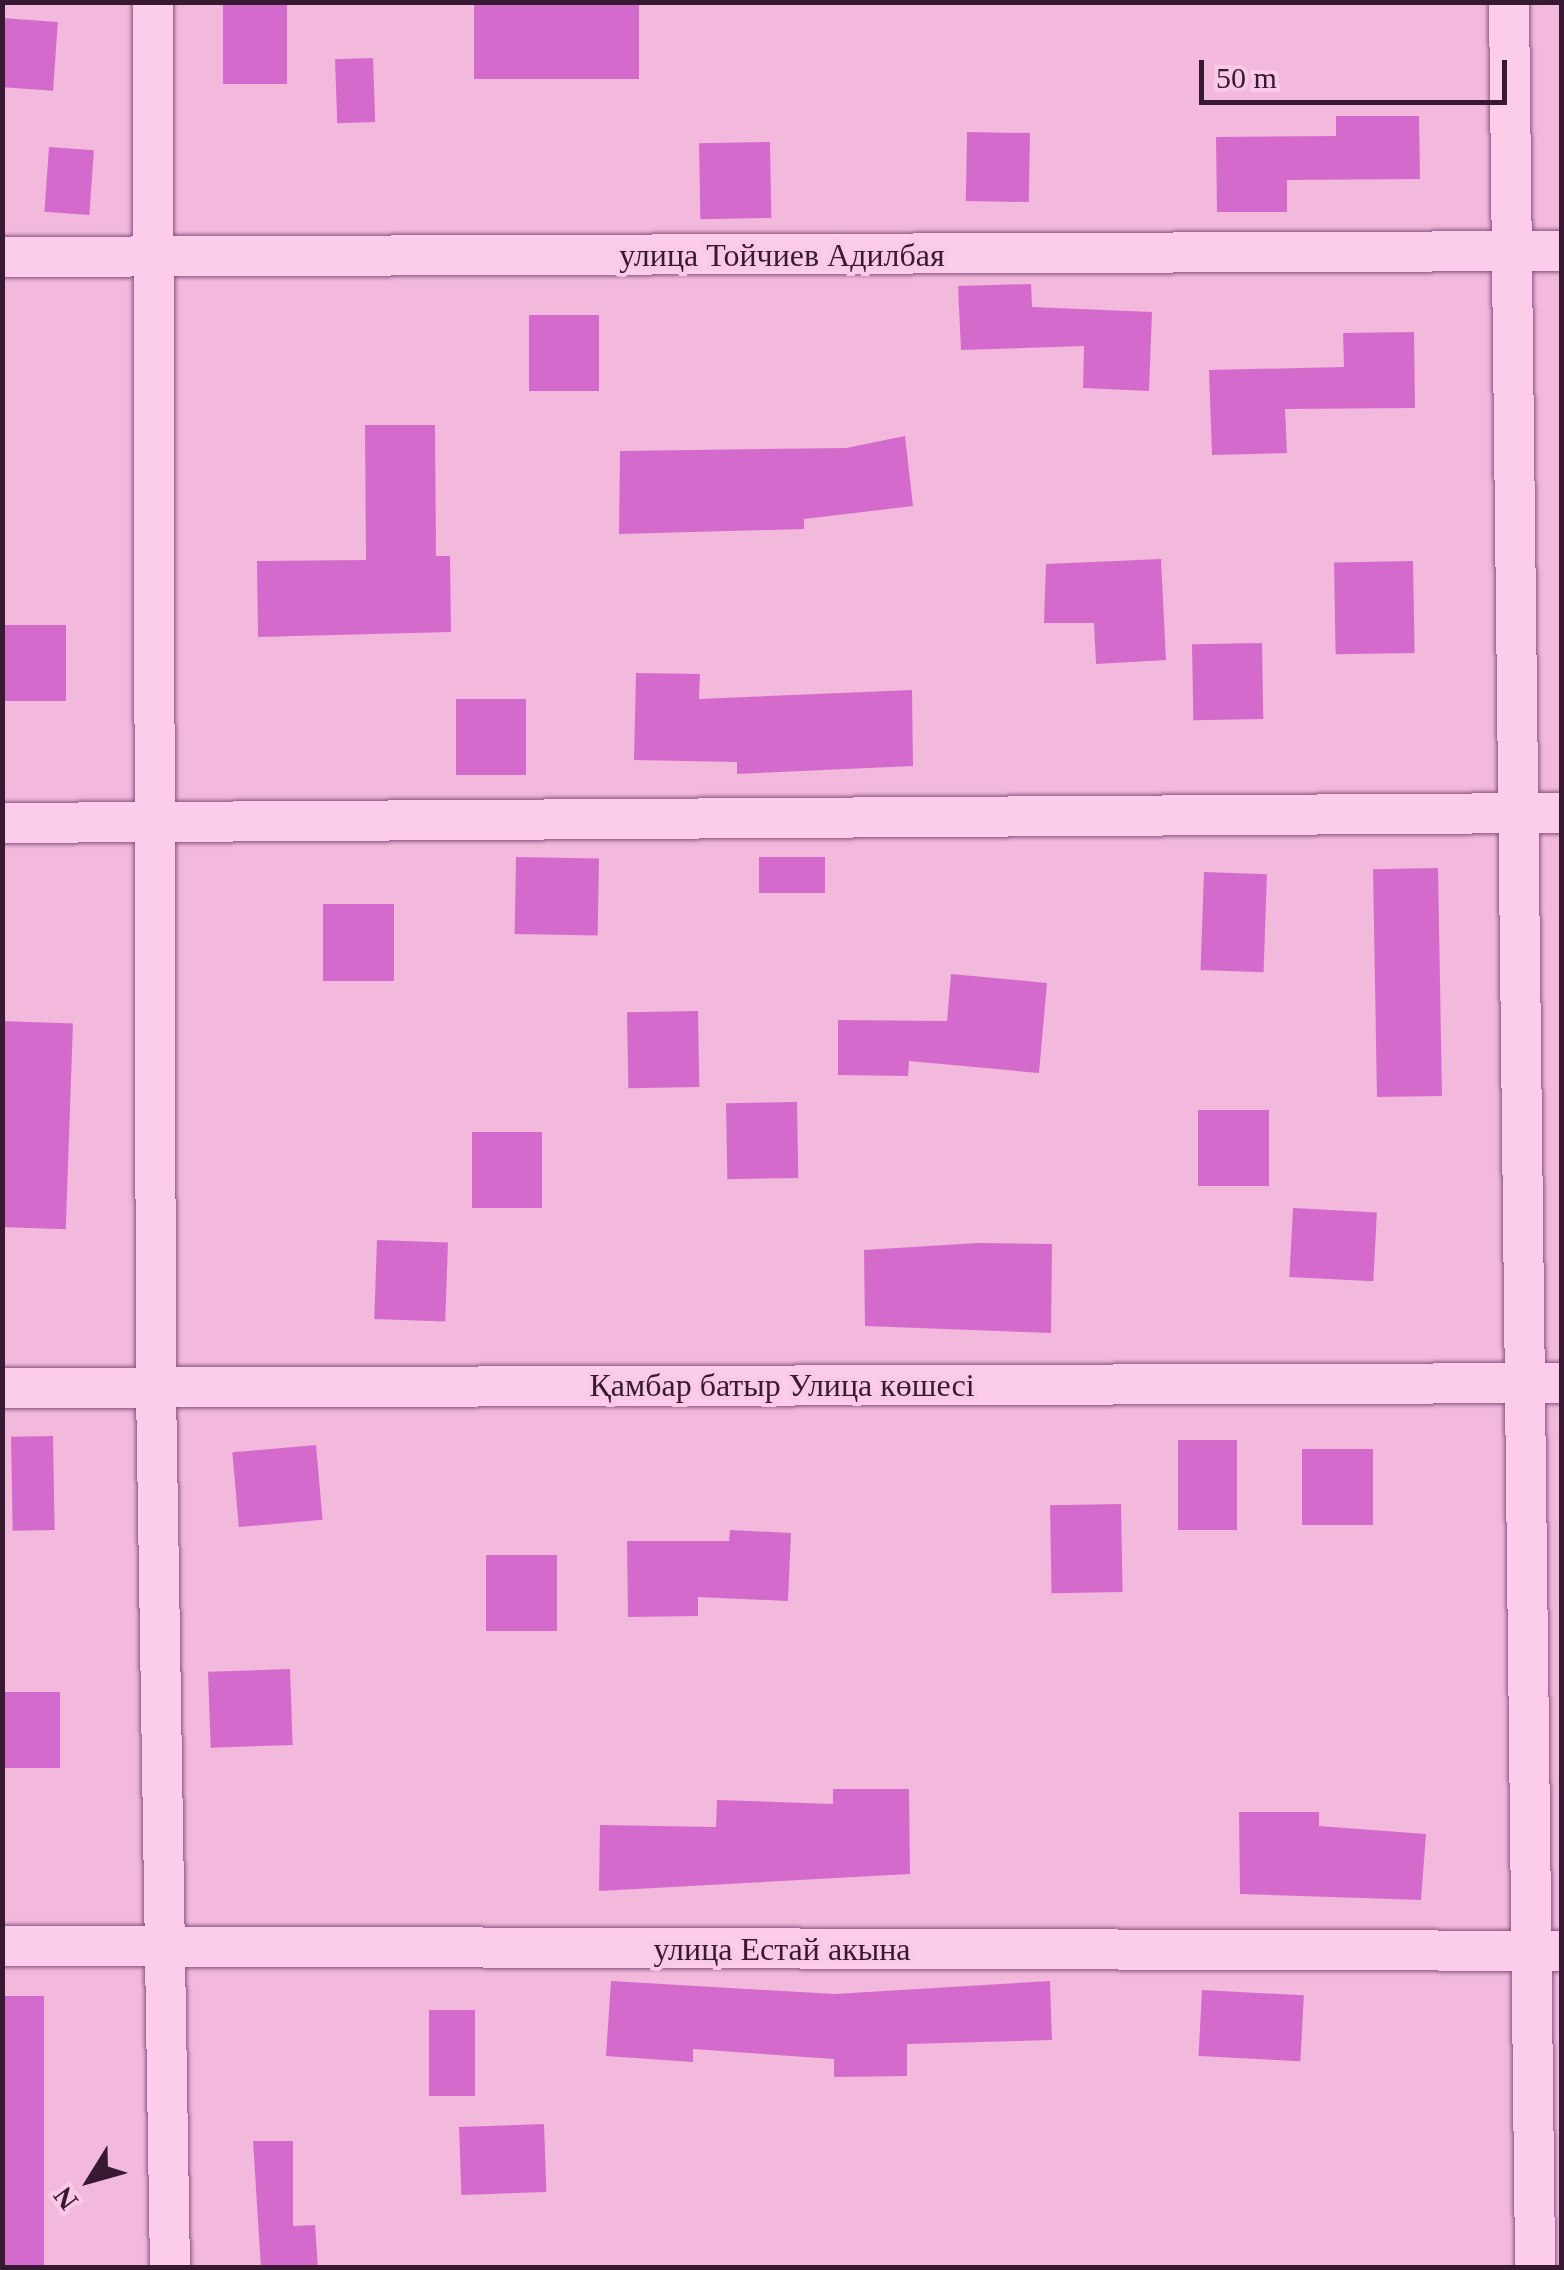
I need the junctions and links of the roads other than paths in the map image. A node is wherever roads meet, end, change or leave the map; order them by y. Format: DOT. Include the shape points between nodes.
graph roads {
  1 [pos="153,2"];
  2 [pos="1509,2"];
  3 [pos="1512,252"];
  4 [pos="1562,252"];
  5 [pos="157,256"];
  6 [pos="2,257"];
  7 [pos="1515,813"];
  8 [pos="1562,813"];
  9 [pos="156,821"];
  10 [pos="2,823"];
  11 [pos="1562,1383"];
  12 [pos="1522,1384"];
  13 [pos="156,1387"];
  14 [pos="2,1388"];
  15 [pos="2,1946"];
  16 [pos="170,1948"];
  17 [pos="1547,1951"];
  18 [pos="170,2268"];
  19 [pos="1535,2268"];
  1 -- 5 [label="street"];
  2 -- 3 [label="street"];
  3 -- 4 [label="street, улица Тойчиев Адилбая"];
  3 -- 5 [label="street, улица Тойчиев Адилбая"];
  3 -- 7 [label="street"];
  5 -- 6 [label="street, улица Тойчиев Адилбая"];
  5 -- 9 [label="street"];
  7 -- 8 [label="street"];
  7 -- 9 [label="street"];
  7 -- 12 [label="street"];
  9 -- 10 [label="street"];
  9 -- 13 [label="street"];
  11 -- 12 [label="street, Қамбар батыр Улица көшесі"];
  12 -- 13 [label="street, Қамбар батыр Улица көшесі"];
  12 -- 17 [label="street"];
  13 -- 14 [label="street, Қамбар батыр Улица көшесі"];
  13 -- 16 [label="street"];
  15 -- 16 [label="street, улица Естай акына"];
  16 -- 17 [label="street, улица Естай акына"];
  16 -- 18 [label="street"];
  17 -- 19 [label="street"];
}
